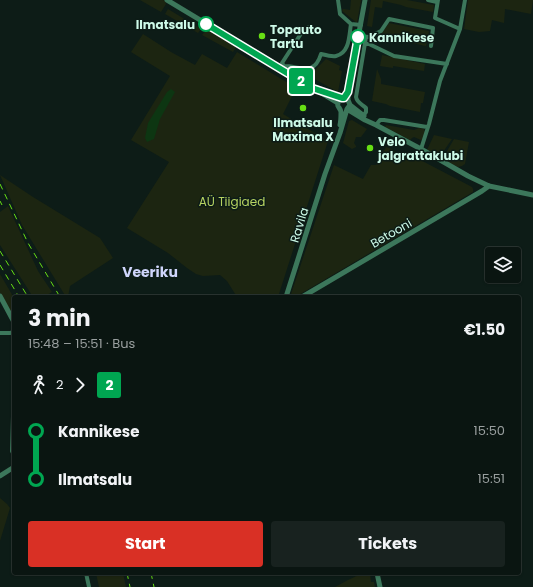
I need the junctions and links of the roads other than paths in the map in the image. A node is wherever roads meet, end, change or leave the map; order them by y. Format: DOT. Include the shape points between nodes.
graph roads {
  1 [pos="167,0"];
  2 [pos="338,0"];
  3 [pos="365,0"];
  4 [pos="428,0"];
  5 [pos="465,0"];
  6 [pos="438,1"];
  7 [pos="435,18"];
  8 [pos="351,24"];
  9 [pos="361,25"];
  10 [pos="309,27"];
  11 [pos="433,28"];
  12 [pos="460,29"];
  13 [pos="359,36"];
  14 [pos="366,37"];
  15 [pos="365,44"];
  16 [pos="431,46"];
  17 [pos="356,48"];
  18 [pos="364,49"];
  19 [pos="447,64"];
  20 [pos="283,68"];
  21 [pos="349,86"];
  22 [pos="358,87"];
  23 [pos="312,88"];
  24 [pos="346,102"];
  25 [pos="339,106"];
  26 [pos="363,116"];
  27 [pos="376,125"];
  28 [pos="427,127"];
  29 [pos="421,150"];
  30 [pos="330,159"];
  31 [pos="489,186"];
  32 [pos="531,195"];
  33 [pos="287,295"];
  34 [pos="305,295"];
  35 [pos="0,296"];
  36 [pos="12,318"];
  37 [pos="12,332"];
  38 [pos="0,333"];
  39 [pos="12,468"];
  40 [pos="0,476"];
  41 [pos="86,575"];
  42 [pos="377,575"];
  43 [pos="89,587"];
  44 [pos="380,587"];
  1 -- 20 [label="street"];
  2 -- 8 [label="street" via="340,14"];
  3 -- 9 [label="street, Ravila"];
  4 -- 6 [label="street"];
  5 -- 12 [label="street"];
  6 -- 7 [label="street"];
  7 -- 11 [label="street"];
  7 -- 12 [label="street"];
  8 -- 9 [label="street"];
  8 -- 20 [label="street" via="347,47 343,52 335,56 320,54 318,62 307,69 290,66"];
  9 -- 13 [label="street, Ravila"];
  10 -- 20 [label="street" via="302,32 282,63"];
  11 -- 14 [label="street" via="389,19 381,31"];
  11 -- 16 [label="street"];
  12 -- 19 [label="street"];
  13 -- 14 [label="street"];
  13 -- 17 [label="street, Ravila"];
  14 -- 15 [label="street"];
  15 -- 18 [label="street"];
  15 -- 19 [label="street" via="394,56"];
  17 -- 18 [label="street"];
  17 -- 21 [label="street, Ravila"];
  18 -- 22 [label="street"];
  19 -- 28 [label="street"];
  20 -- 23 [label="street"];
  21 -- 22 [label="street"];
  21 -- 24 [label="street, Ravila"];
  22 -- 26 [label="street" via="357,100 366,108"];
  23 -- 24 [label="street"];
  23 -- 25 [label="street"];
  24 -- 25 [label="street" via="339,100"];
  24 -- 25 [label="street" via="343,110"];
  24 -- 26 [label="street"];
  24 -- 27 [label="street" via="365,120"];
  24 -- 30 [label="street, Ravila" via="343,123"];
  25 -- 30 [label="street, Ravila" via="341,120"];
  26 -- 27 [label="street"];
  27 -- 28 [label="street" via="380,120 384,120"];
  27 -- 29 [label="street"];
  28 -- 29 [label="street"];
  29 -- 31 [label="street"];
  30 -- 33 [label="street, Ravila"];
  31 -- 32 [label="street"];
  31 -- 34 [label="street, Betooni"];
  35 -- 36 [label="street"];
  37 -- 38 [label="street"];
  39 -- 40 [label="street"];
  41 -- 43 [label="street"];
  42 -- 44 [label="street"];
}
